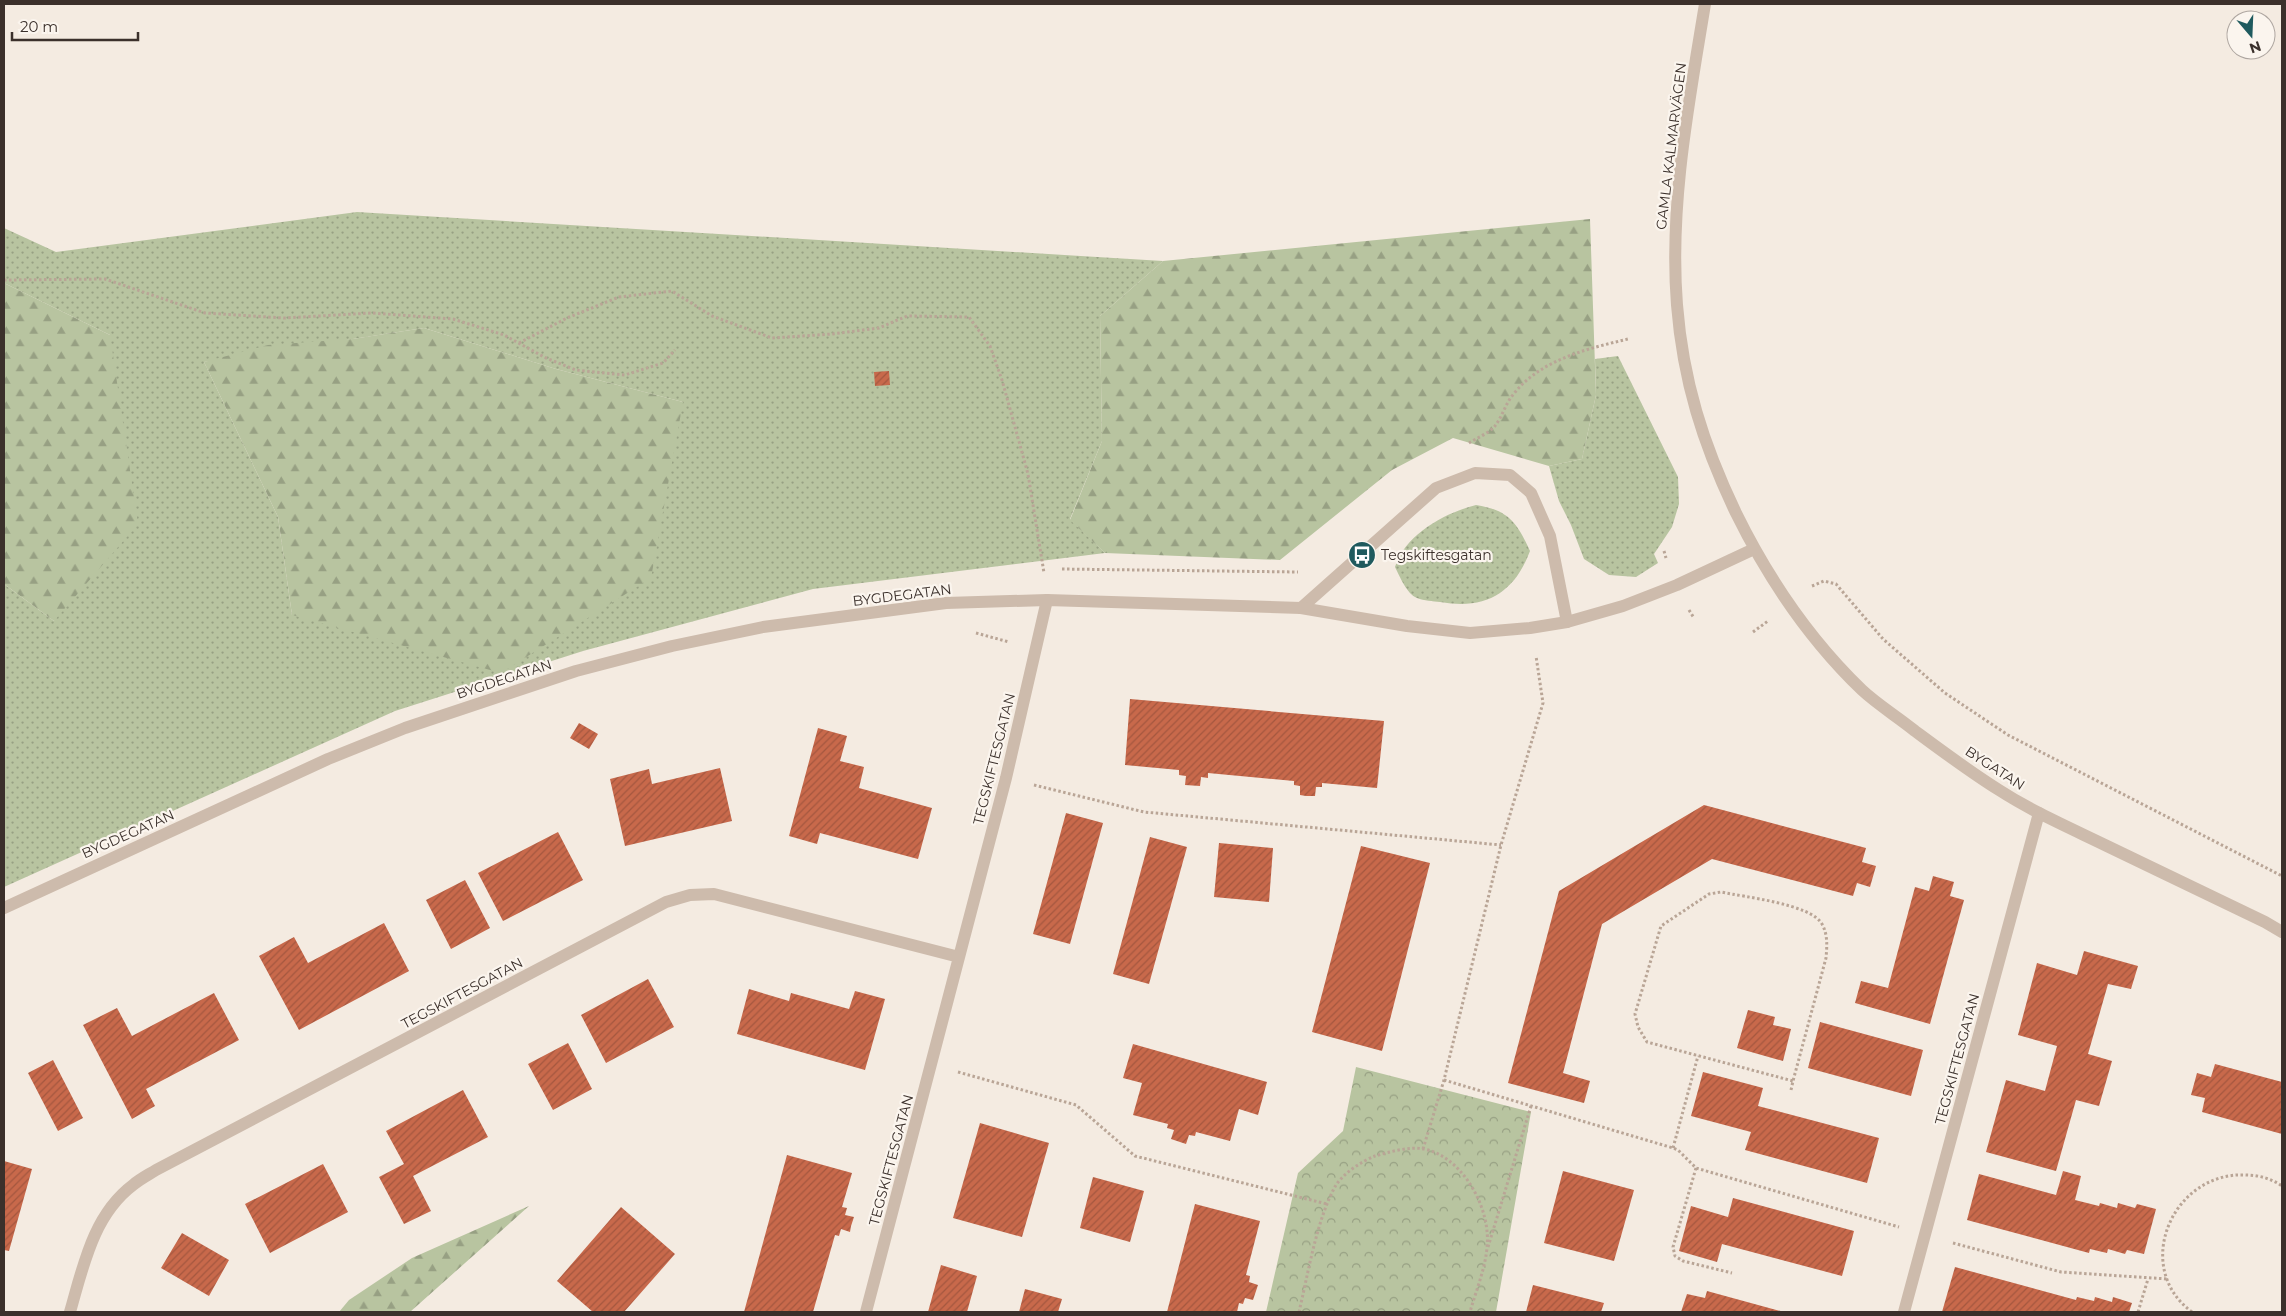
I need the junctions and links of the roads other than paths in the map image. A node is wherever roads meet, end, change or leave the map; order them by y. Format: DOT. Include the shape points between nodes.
graph roads {
  1 [pos="1705,4"];
  2 [pos="1754,549"];
  3 [pos="1048,600"];
  4 [pos="1301,608"];
  5 [pos="1566,622"];
  6 [pos="2039,813"];
  7 [pos="4,908"];
  8 [pos="2282,932"];
  9 [pos="959,958"];
  10 [pos="70,1312"];
  11 [pos="866,1312"];
  12 [pos="1904,1312"];
  1 -- 2 [label="street, GAMLA KALMARVÄGEN" via="1679,184 1675,244 1677,305 1686,375 1705,443"];
  2 -- 5 [label="street" via="1623,606"];
  2 -- 6 [label="street, BYGATAN" via="1826,652 1864,691 1942,752"];
  3 -- 4 [label="street"];
  3 -- 7 [label="street, BYGDEGATAN" via="946,603 763,627 576,671 405,728 328,759"];
  3 -- 9 [label="street, TEGSKIFTESGATAN"];
  4 -- 5 [label="street" via="1470,633"];
  4 -- 5 [label="street" via="1436,488 1475,473 1510,475 1531,493 1550,536"];
  6 -- 8 [label="street, BYGATAN"];
  6 -- 12 [label="street, TEGSKIFTESGATAN"];
  9 -- 10 [label="street, TEGSKIFTESGATAN" via="714,894 690,895 666,902 132,1185 100,1223"];
  9 -- 11 [label="street, TEGSKIFTESGATAN"];
}
